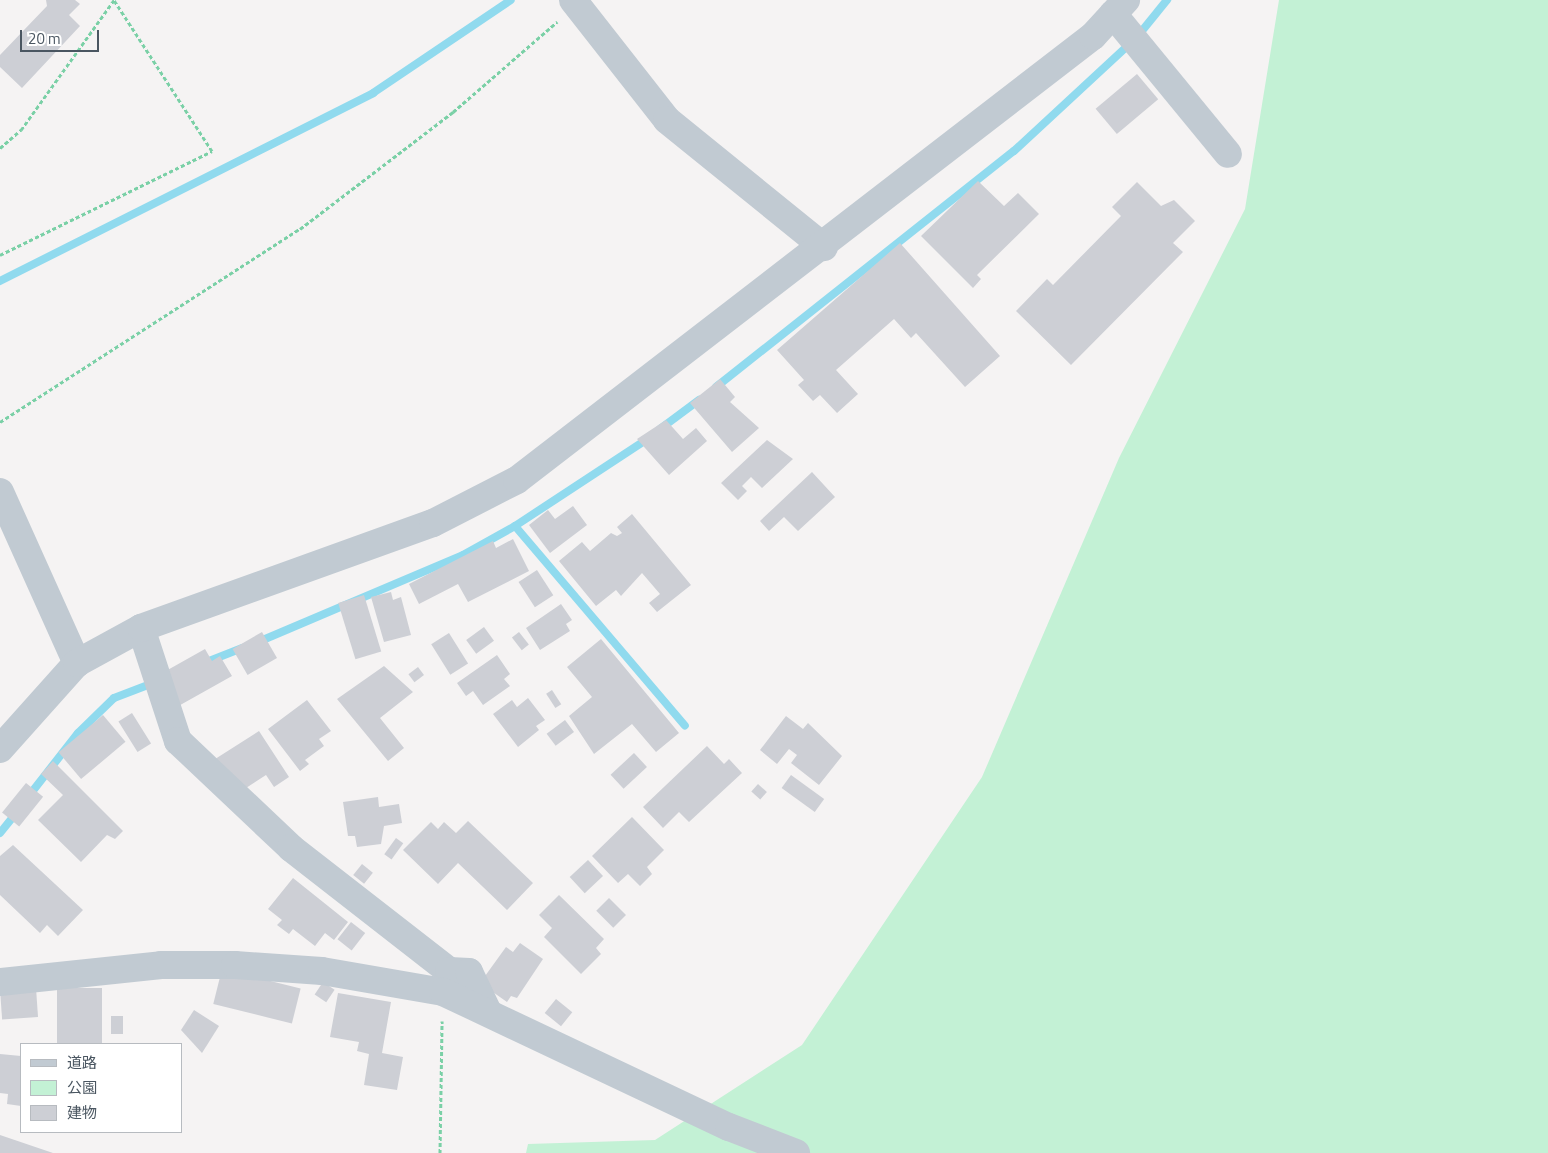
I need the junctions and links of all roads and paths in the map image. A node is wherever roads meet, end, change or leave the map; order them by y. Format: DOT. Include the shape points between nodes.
graph roads {
  1 [pos="114,0"];
  2 [pos="575,2"];
  3 [pos="1120,12"];
  4 [pos="0,148"];
  5 [pos="1228,154"];
  6 [pos="824,247"];
  7 [pos="0,256"];
  8 [pos="0,422"];
  9 [pos="0,492"];
  10 [pos="141,628"];
  11 [pos="77,662"];
  12 [pos="0,748"];
  13 [pos="0,982"];
  14 [pos="443,992"];
  15 [pos="488,1012"];
  16 [pos="440,1153"];
  17 [pos="796,1153"];
  1 -- 4 [label="path" via="21,130"];
  1 -- 7 [label="path" via="212,151"];
  2 -- 6 [label="street" via="667,120"];
  2 -- 8 [label="path" via="452,112 300,229"];
  3 -- 5 [label="street" via="1137,43"];
  3 -- 6 [label="street"];
  6 -- 10 [label="street" via="518,480 433,523"];
  9 -- 11 [label="street"];
  10 -- 11 [label="street"];
  10 -- 15 [label="street" via="178,741 291,848 449,971 469,972"];
  11 -- 12 [label="street"];
  13 -- 14 [label="street" via="161,965 235,965 322,971"];
  14 -- 15 [label="street"];
  14 -- 16 [label="path"];
  15 -- 17 [label="street" via="729,1126"];
}
